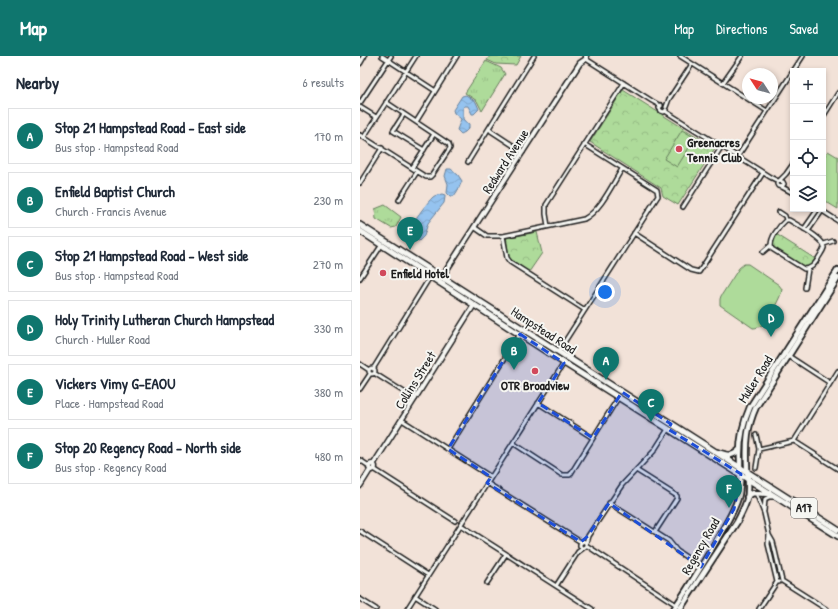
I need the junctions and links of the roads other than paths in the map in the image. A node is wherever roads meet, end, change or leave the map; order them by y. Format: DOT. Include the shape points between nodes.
graph roads {
  1 [pos="364,56"];
  2 [pos="382,56"];
  3 [pos="391,56"];
  4 [pos="416,56"];
  5 [pos="457,56"];
  6 [pos="534,56"];
  7 [pos="680,56"];
  8 [pos="742,56"];
  9 [pos="803,56"];
  10 [pos="586,57"];
  11 [pos="389,60"];
  12 [pos="360,63"];
  13 [pos="692,64"];
  14 [pos="405,72"];
  15 [pos="624,83"];
  16 [pos="723,84"];
  17 [pos="434,90"];
  18 [pos="838,93"];
  19 [pos="386,102"];
  20 [pos="360,103"];
  21 [pos="360,107"];
  22 [pos="663,107"];
  23 [pos="767,111"];
  24 [pos="826,112"];
  25 [pos="404,114"];
  26 [pos="376,117"];
  27 [pos="416,122"];
  28 [pos="489,128"];
  29 [pos="434,134"];
  30 [pos="360,135"];
  31 [pos="364,137"];
  32 [pos="584,144"];
  33 [pos="722,146"];
  34 [pos="382,148"];
  35 [pos="424,150"];
  36 [pos="523,152"];
  37 [pos="738,156"];
  38 [pos="468,162"];
  39 [pos="412,168"];
  40 [pos="790,168"];
  41 [pos="622,169"];
  42 [pos="417,172"];
  43 [pos="763,173"];
  44 [pos="360,183"];
  45 [pos="781,183"];
  46 [pos="790,190"];
  47 [pos="399,200"];
  48 [pos="683,207"];
  49 [pos="779,212"];
  50 [pos="818,212"];
  51 [pos="819,212"];
  52 [pos="823,212"];
  53 [pos="786,220"];
  54 [pos="838,221"];
  55 [pos="360,225"];
  56 [pos="548,226"];
  57 [pos="474,227"];
  58 [pos="804,229"];
  59 [pos="360,231"];
  60 [pos="808,231"];
  61 [pos="634,233"];
  62 [pos="503,236"];
  63 [pos="384,240"];
  64 [pos="833,241"];
  65 [pos="824,244"];
  66 [pos="771,245"];
  67 [pos="381,246"];
  68 [pos="763,252"];
  69 [pos="808,269"];
  70 [pos="838,270"];
  71 [pos="433,272"];
  72 [pos="430,277"];
  73 [pos="442,277"];
  74 [pos="360,278"];
  75 [pos="838,278"];
  76 [pos="438,282"];
  77 [pos="836,286"];
  78 [pos="805,288"];
  79 [pos="478,300"];
  80 [pos="474,306"];
  81 [pos="585,310"];
  82 [pos="524,330"];
  83 [pos="520,334"];
  84 [pos="558,352"];
  85 [pos="787,354"];
  86 [pos="555,357"];
  87 [pos="567,358"];
  88 [pos="564,363"];
  89 [pos="360,364"];
  90 [pos="372,371"];
  91 [pos="838,372"];
  92 [pos="830,383"];
  93 [pos="360,389"];
  94 [pos="622,392"];
  95 [pos="618,398"];
  96 [pos="415,400"];
  97 [pos="538,403"];
  98 [pos="402,420"];
  99 [pos="669,427"];
  100 [pos="756,435"];
  101 [pos="593,438"];
  102 [pos="794,441"];
  103 [pos="513,443"];
  104 [pos="448,449"];
  105 [pos="740,449"];
  106 [pos="759,449"];
  107 [pos="713,451"];
  108 [pos="360,460"];
  109 [pos="372,467"];
  110 [pos="740,467"];
  111 [pos="756,468"];
  112 [pos="838,468"];
  113 [pos="636,470"];
  114 [pos="747,471"];
  115 [pos="741,474"];
  116 [pos="491,477"];
  117 [pos="748,478"];
  118 [pos="487,483"];
  119 [pos="360,486"];
  120 [pos="756,493"];
  121 [pos="771,494"];
  122 [pos="747,498"];
  123 [pos="778,498"];
  124 [pos="609,503"];
  125 [pos="764,513"];
  126 [pos="455,521"];
  127 [pos="461,524"];
  128 [pos="838,530"];
  129 [pos="360,531"];
  130 [pos="655,532"];
  131 [pos="769,535"];
  132 [pos="838,536"];
  133 [pos="583,545"];
  134 [pos="506,554"];
  135 [pos="703,568"];
  136 [pos="428,575"];
  137 [pos="782,581"];
  138 [pos="777,582"];
  139 [pos="488,583"];
  140 [pos="556,586"];
  141 [pos="415,596"];
  142 [pos="360,599"];
  143 [pos="678,608"];
  144 [pos="376,609"];
  145 [pos="407,609"];
  146 [pos="435,609"];
  147 [pos="592,609"];
  148 [pos="759,609"];
  149 [pos="825,609"];
  1 -- 12 [label="street"];
  2 -- 11 [label="street"];
  3 -- 11 [label="street"];
  4 -- 14 [label="street"];
  5 -- 17 [label="street"];
  6 -- 28 [label="street"];
  7 -- 13 [label="street"];
  8 -- 16 [label="street"];
  9 -- 23 [label="street"];
  10 -- 15 [label="street"];
  10 -- 36 [label="street, Redward Avenue"];
  11 -- 14 [label="street"];
  11 -- 20 [label="street"];
  13 -- 16 [label="street"];
  13 -- 22 [label="street"];
  14 -- 17 [label="street"];
  14 -- 19 [label="street"];
  15 -- 22 [label="street"];
  15 -- 32 [label="street"];
  16 -- 23 [label="street"];
  17 -- 27 [label="street"];
  18 -- 24 [label="street"];
  19 -- 25 [label="street"];
  19 -- 26 [label="street"];
  21 -- 26 [label="street"];
  22 -- 33 [label="street"];
  23 -- 37 [label="street"];
  25 -- 27 [label="street"];
  25 -- 35 [label="street" via="393,131"];
  26 -- 31 [label="street"];
  27 -- 29 [label="street"];
  28 -- 36 [label="street"];
  28 -- 38 [label="street"];
  29 -- 35 [label="street"];
  29 -- 42 [label="street" via="450,148 430,177"];
  30 -- 31 [label="street"];
  31 -- 34 [label="street"];
  32 -- 41 [label="street"];
  32 -- 56 [label="street" via="546,205"];
  33 -- 37 [label="street"];
  33 -- 48 [label="street"];
  34 -- 39 [label="street"];
  34 -- 44 [label="street"];
  35 -- 39 [label="street"];
  36 -- 57 [label="street, Redward Avenue"];
  37 -- 43 [label="street"];
  39 -- 42 [label="street"];
  40 -- 45 [label="street"];
  41 -- 56 [label="street" via="597,210 591,215 584,219"];
  41 -- 61 [label="street" via="657,190 658,196"];
  42 -- 47 [label="street"];
  43 -- 45 [label="street"];
  43 -- 61 [label="street" via="699,272"];
  45 -- 46 [label="street"];
  49 -- 53 [label="street"];
  50 -- 58 [label="street"];
  51 -- 60 [label="street"];
  52 -- 54 [label="street"];
  53 -- 58 [label="street"];
  53 -- 66 [label="street" via="771,241"];
  55 -- 63 [label="highway, Hampstead Road / A17"];
  56 -- 62 [label="street"];
  57 -- 62 [label="street" via="488,236"];
  57 -- 73 [label="street, Redward Avenue"];
  58 -- 60 [label="street"];
  59 -- 67 [label="highway, Hampstead Road / A17"];
  60 -- 65 [label="street"];
  61 -- 81 [label="street"];
  62 -- 81 [label="street" via="510,262"];
  63 -- 67 [label="highway"];
  63 -- 71 [label="highway, Hampstead Road / A17"];
  64 -- 65 [label="street"];
  65 -- 69 [label="street" via="824,249 813,266"];
  66 -- 68 [label="street"];
  66 -- 69 [label="street" via="772,249"];
  67 -- 72 [label="highway, Hampstead Road / A17"];
  67 -- 74 [label="street"];
  69 -- 78 [label="street"];
  70 -- 85 [label="main road, Muller Road"];
  71 -- 72 [label="highway"];
  71 -- 73 [label="highway, Hampstead Road / A17"];
  72 -- 76 [label="highway, Hampstead Road / A17"];
  72 -- 90 [label="street"];
  73 -- 76 [label="highway"];
  73 -- 79 [label="highway, Hampstead Road / A17"];
  75 -- 77 [label="main road, Muller Road"];
  76 -- 80 [label="highway, Hampstead Road / A17"];
  77 -- 85 [label="main road, Muller Road"];
  79 -- 80 [label="highway"];
  79 -- 82 [label="highway, Hampstead Road / A17"];
  80 -- 83 [label="highway, Hampstead Road / A17"];
  80 -- 96 [label="street, Collins Street"];
  81 -- 84 [label="street"];
  82 -- 83 [label="highway"];
  82 -- 84 [label="highway, Hampstead Road / A17"];
  83 -- 86 [label="highway, Hampstead Road / A17"];
  83 -- 104 [label="street"];
  84 -- 86 [label="highway"];
  84 -- 87 [label="highway, Hampstead Road / A17"];
  85 -- 92 [label="street"];
  85 -- 105 [label="main road, Muller Road" via="753,401 744,420"];
  85 -- 114 [label="main road, Muller Road" via="750,421"];
  86 -- 88 [label="highway, Hampstead Road / A17"];
  87 -- 88 [label="highway"];
  87 -- 94 [label="highway, Hampstead Road / A17"];
  88 -- 95 [label="highway, Hampstead Road / A17"];
  88 -- 97 [label="street"];
  89 -- 90 [label="street"];
  90 -- 93 [label="street"];
  90 -- 96 [label="street"];
  91 -- 92 [label="street"];
  92 -- 102 [label="street"];
  94 -- 95 [label="highway"];
  94 -- 99 [label="highway, Hampstead Road / A17"];
  95 -- 99 [label="highway, Hampstead Road / A17"];
  95 -- 101 [label="street"];
  96 -- 98 [label="street, Collins Street"];
  97 -- 101 [label="street"];
  97 -- 103 [label="street"];
  98 -- 104 [label="street"];
  98 -- 109 [label="street, Collins Street"];
  99 -- 107 [label="highway, Hampstead Road / A17"];
  99 -- 113 [label="street" via="654,451"];
  99 -- 115 [label="highway, Hampstead Road / A17"];
  100 -- 106 [label="street"];
  101 -- 103 [label="street" via="570,475 562,475"];
  102 -- 106 [label="street"];
  102 -- 112 [label="street"];
  103 -- 116 [label="street"];
  104 -- 116 [label="street"];
  105 -- 107 [label="main road" via="732,455"];
  105 -- 110 [label="main road, Muller Road"];
  106 -- 111 [label="street"];
  107 -- 110 [label="highway, Hampstead Road / A17"];
  108 -- 109 [label="street"];
  109 -- 119 [label="street, Collins Street"];
  109 -- 126 [label="street"];
  110 -- 114 [label="highway, Hampstead Road / A17"];
  110 -- 115 [label="main road, Regency Road"];
  113 -- 124 [label="street"];
  113 -- 130 [label="street" via="677,496"];
  114 -- 117 [label="main road, Regency Road"];
  114 -- 128 [label="highway, Hampstead Road / A17"];
  115 -- 117 [label="highway, Hampstead Road / A17"];
  115 -- 135 [label="main road, Regency Road" via="739,495 734,509"];
  116 -- 118 [label="street"];
  117 -- 121 [label="highway, Hampstead Road / A17"];
  117 -- 122 [label="main road, Regency Road"];
  118 -- 127 [label="street"];
  118 -- 133 [label="street"];
  120 -- 121 [label="main road"];
  120 -- 122 [label="main road"];
  120 -- 125 [label="street"];
  121 -- 123 [label="highway, Hampstead Road / A17"];
  122 -- 135 [label="main road, Regency Road" via="737,522"];
  123 -- 125 [label="street" via="765,499"];
  123 -- 132 [label="highway, Hampstead Road / A17"];
  124 -- 130 [label="street"];
  124 -- 133 [label="street"];
  125 -- 131 [label="street"];
  127 -- 134 [label="street"];
  127 -- 136 [label="street"];
  129 -- 136 [label="street"];
  130 -- 135 [label="street"];
  131 -- 137 [label="street"];
  131 -- 138 [label="street" via="768,544"];
  133 -- 140 [label="street"];
  133 -- 143 [label="street"];
  134 -- 139 [label="street"];
  134 -- 140 [label="street"];
  135 -- 143 [label="main road, Regency Road"];
  136 -- 141 [label="street"];
  137 -- 138 [label="street"];
  137 -- 149 [label="street"];
  138 -- 148 [label="street"];
  140 -- 147 [label="street"];
  141 -- 145 [label="street"];
  141 -- 146 [label="street"];
  142 -- 144 [label="street"];
}
